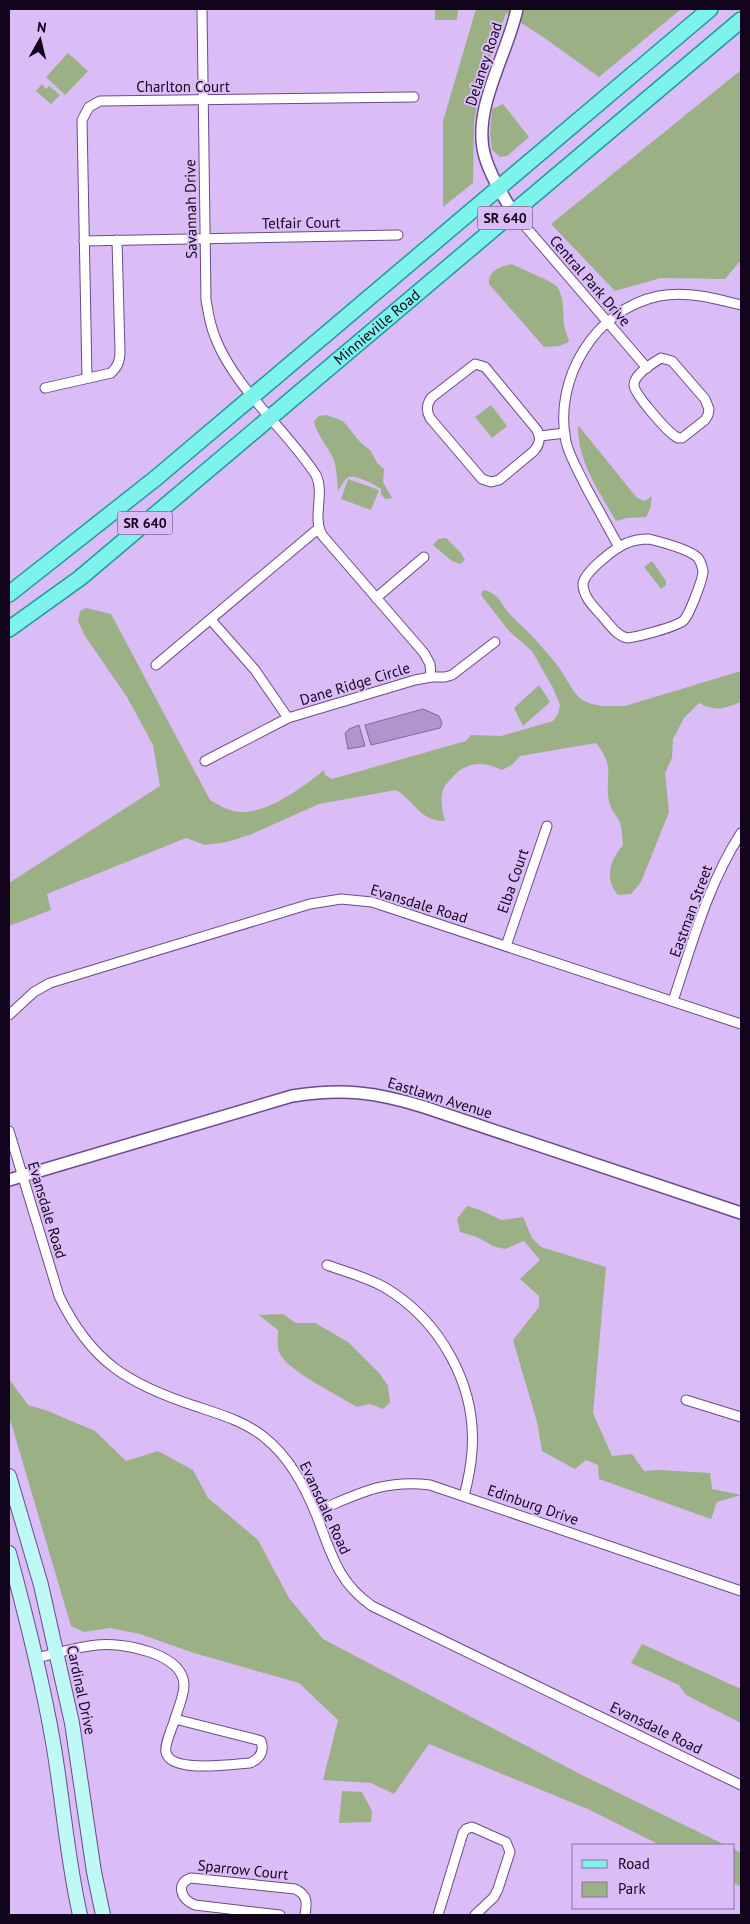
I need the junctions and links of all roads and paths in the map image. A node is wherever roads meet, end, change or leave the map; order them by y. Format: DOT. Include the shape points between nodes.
graph roads {
  1 [pos="202,9"];
  2 [pos="516,9"];
  3 [pos="710,9"];
  4 [pos="741,20"];
  5 [pos="414,97"];
  6 [pos="203,101"];
  7 [pos="498,188"];
  8 [pos="513,212"];
  9 [pos="398,235"];
  10 [pos="205,238"];
  11 [pos="117,240"];
  12 [pos="84,241"];
  13 [pos="741,305"];
  14 [pos="607,322"];
  15 [pos="647,368"];
  16 [pos="87,378"];
  17 [pos="45,388"];
  18 [pos="252,396"];
  19 [pos="270,418"];
  20 [pos="565,433"];
  21 [pos="540,436"];
  22 [pos="319,528"];
  23 [pos="619,547"];
  24 [pos="424,557"];
  25 [pos="9,594"];
  26 [pos="376,598"];
  27 [pos="211,620"];
  28 [pos="9,629"];
  29 [pos="495,642"];
  30 [pos="156,665"];
  31 [pos="431,678"];
  32 [pos="288,718"];
  33 [pos="205,760"];
  34 [pos="547,826"];
  35 [pos="741,833"];
  36 [pos="506,946"];
  37 [pos="673,1001"];
  38 [pos="9,1015"];
  39 [pos="741,1024"];
  40 [pos="9,1132"];
  41 [pos="22,1176"];
  42 [pos="9,1180"];
  43 [pos="741,1213"];
  44 [pos="327,1265"];
  45 [pos="686,1400"];
  46 [pos="741,1418"];
  47 [pos="9,1476"];
  48 [pos="464,1496"];
  49 [pos="315,1512"];
  50 [pos="9,1553"];
  51 [pos="741,1590"];
  52 [pos="58,1653"];
  53 [pos="37,1658"];
  54 [pos="175,1719"];
  55 [pos="741,1784"];
  56 [pos="80,1915"];
  57 [pos="102,1915"];
  58 [pos="280,1915"];
  59 [pos="305,1915"];
  60 [pos="438,1915"];
  61 [pos="475,1915"];
  1 -- 6 [label="street, Savannah Drive"];
  2 -- 7 [label="street, Delaney Road" via="482,123 485,157"];
  3 -- 7 [label="main road, Minnieville Road / SR 640"];
  4 -- 8 [label="main road, Minnieville Road / SR 640"];
  5 -- 6 [label="street, Charlton Court"];
  6 -- 10 [label="street, Savannah Drive"];
  6 -- 12 [label="street, Charlton Court" via="100,101 89,107 82,120"];
  7 -- 8 [label="street, Delaney Road"];
  7 -- 18 [label="main road, Minnieville Road / SR 640"];
  8 -- 14 [label="street, Central Park Drive"];
  8 -- 19 [label="main road, Minnieville Road / SR 640"];
  9 -- 10 [label="street, Telfair Court"];
  10 -- 11 [label="street"];
  10 -- 18 [label="street, Savannah Drive" via="206,300 212,329 225,358"];
  11 -- 12 [label="street"];
  11 -- 16 [label="street" via="120,360 111,373"];
  12 -- 16 [label="street, Charlton Court"];
  13 -- 14 [label="street" via="700,295 660,296 637,304"];
  14 -- 15 [label="street, Central Park Drive"];
  14 -- 20 [label="street" via="592,338 574,368 566,396"];
  15 -- 15 [label="street" via="661,358 668,359 708,404 707,418 684,438 673,435 637,393 634,385"];
  16 -- 17 [label="street"];
  18 -- 19 [label="street"];
  18 -- 25 [label="main road, Minnieville Road / SR 640" via="156,478"];
  19 -- 22 [label="street" via="318,480"];
  19 -- 28 [label="main road, Minnieville Road / SR 640" via="80,578"];
  20 -- 21 [label="street"];
  20 -- 23 [label="street" via="572,460"];
  21 -- 21 [label="street" via="482,365 469,367 428,404 430,418 485,481 499,480 534,451"];
  22 -- 26 [label="street, Dane Ridge Circle"];
  22 -- 27 [label="street"];
  23 -- 23 [label="street" via="649,539 697,557 703,574 684,621 633,638 614,631 587,597 583,584 588,572"];
  24 -- 26 [label="street"];
  26 -- 31 [label="street, Dane Ridge Circle" via="424,653 430,664"];
  27 -- 30 [label="street"];
  27 -- 32 [label="street, Dane Ridge Circle" via="255,670"];
  29 -- 31 [label="street, Dane Ridge Circle" via="452,675"];
  31 -- 32 [label="street, Dane Ridge Circle"];
  32 -- 33 [label="street, Dane Ridge Circle"];
  34 -- 36 [label="street, Elba Court"];
  35 -- 37 [label="street, Eastman Street" via="716,878"];
  36 -- 37 [label="street, Evansdale Road"];
  36 -- 38 [label="street, Evansdale Road" via="372,902 355,899 324,901 50,983 34,992"];
  37 -- 39 [label="street, Evansdale Road"];
  40 -- 41 [label="street, Evansdale Road"];
  41 -- 42 [label="street, Eastlawn Avenue"];
  41 -- 43 [label="street, Eastlawn Avenue" via="292,1096 350,1091 424,1107"];
  41 -- 49 [label="street, Evansdale Road" via="59,1296 70,1318 90,1344 129,1379 152,1391 232,1419 263,1436 288,1461"];
  44 -- 48 [label="street" via="363,1277 400,1298 417,1311 442,1340 461,1379 470,1419 472,1450"];
  45 -- 46 [label="street"];
  47 -- 52 [label="main road, Cardinal Drive"];
  48 -- 49 [label="street, Edinburg Drive" via="430,1485 396,1483"];
  48 -- 51 [label="street, Edinburg Drive"];
  49 -- 55 [label="street, Evansdale Road" via="341,1574 354,1592 372,1606"];
  50 -- 53 [label="main road"];
  52 -- 53 [label="street"];
  52 -- 54 [label="street" via="108,1644 132,1647 165,1658 183,1679 183,1693"];
  52 -- 57 [label="main road, Cardinal Drive"];
  53 -- 56 [label="main road"];
  54 -- 54 [label="street" via="258,1740 263,1747 261,1754 250,1763 193,1766 172,1760 168,1758 166,1749"];
  58 -- 59 [label="street, Sparrow Court" via="188,1903 181,1890 182,1885 191,1878 295,1889 305,1896"];
  60 -- 61 [label="street" via="463,1833 472,1827 506,1842 510,1852 494,1897"];
}
